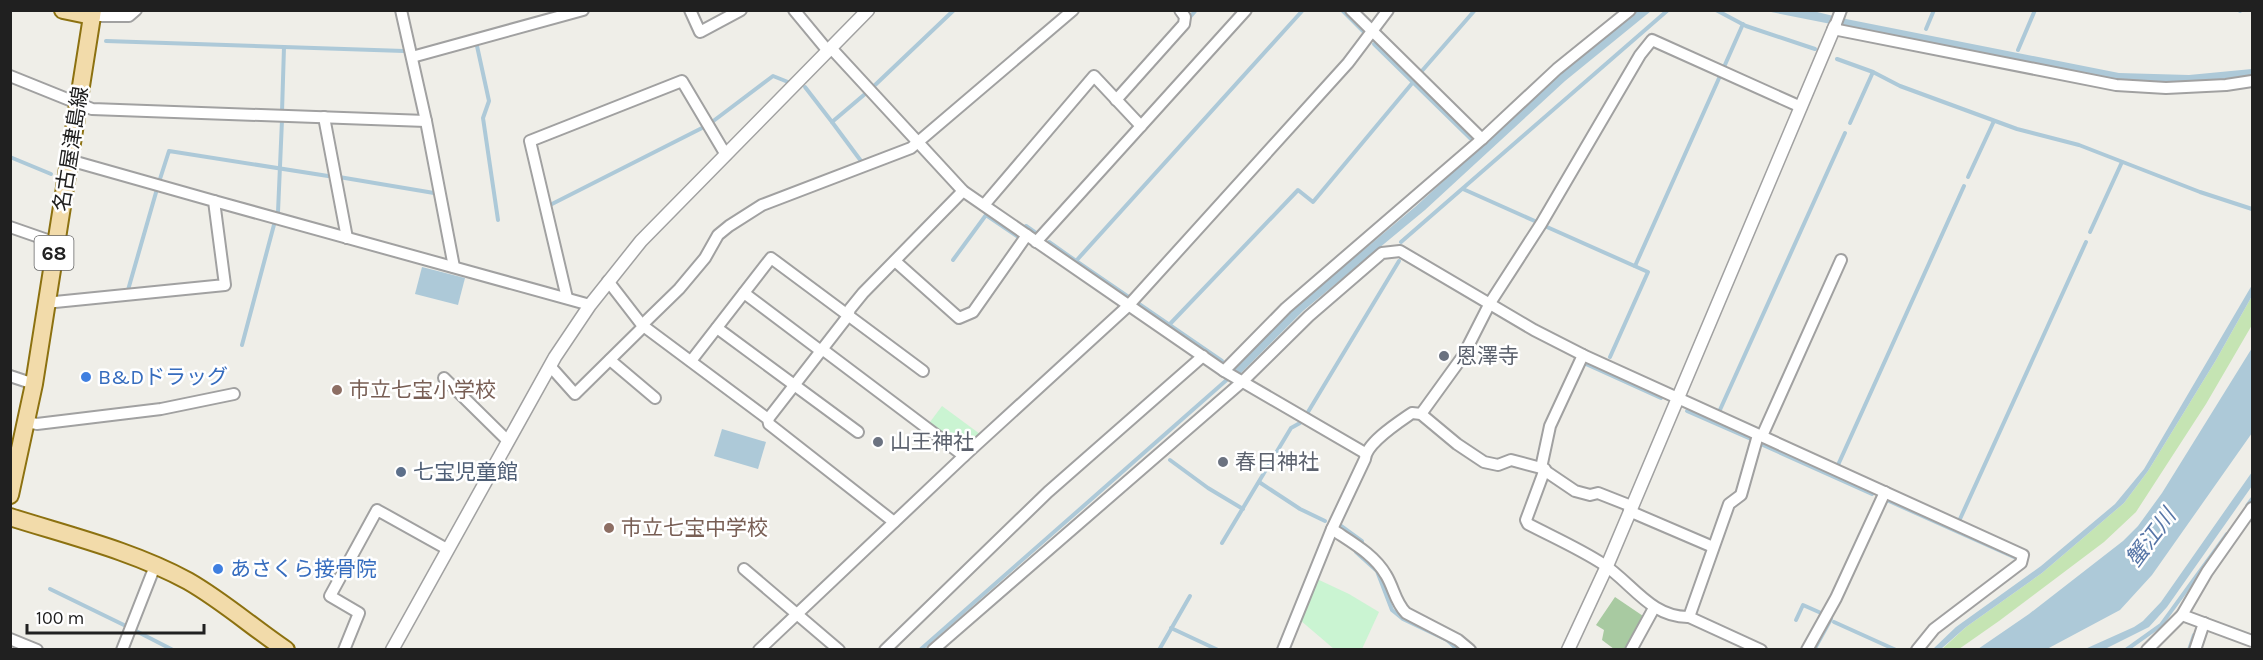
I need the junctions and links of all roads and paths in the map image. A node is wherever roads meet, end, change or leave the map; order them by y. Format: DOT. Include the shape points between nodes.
graph roads {
  1 [pos="63,10"];
  2 [pos="136,10"];
  3 [pos="401,10"];
  4 [pos="583,10"];
  5 [pos="690,10"];
  6 [pos="794,10"];
  7 [pos="868,10"];
  8 [pos="1073,10"];
  9 [pos="1180,10"];
  10 [pos="1246,10"];
  11 [pos="1351,10"];
  12 [pos="1388,10"];
  13 [pos="1630,10"];
  14 [pos="738,11"];
  15 [pos="93,13"];
  16 [pos="1837,20"];
  17 [pos="1372,31"];
  18 [pos="830,50"];
  19 [pos="412,57"];
  20 [pos="10,76"];
  21 [pos="2253,81"];
  22 [pos="1116,99"];
  23 [pos="78,104"];
  24 [pos="1801,107"];
  25 [pos="324,117"];
  26 [pos="426,121"];
  27 [pos="1141,126"];
  28 [pos="1482,139"];
  29 [pos="918,142"];
  30 [pos="726,155"];
  31 [pos="69,160"];
  32 [pos="963,191"];
  33 [pos="214,201"];
  34 [pos="984,206"];
  35 [pos="10,227"];
  36 [pos="347,237"];
  37 [pos="1031,238"];
  38 [pos="56,243"];
  39 [pos="1841,260"];
  40 [pos="895,261"];
  41 [pos="454,267"];
  42 [pos="608,281"];
  43 [pos="744,293"];
  44 [pos="567,298"];
  45 [pos="45,303"];
  46 [pos="1490,303"];
  47 [pos="590,305"];
  48 [pos="1128,306"];
  49 [pos="848,316"];
  50 [pos="643,325"];
  51 [pos="717,328"];
  52 [pos="821,350"];
  53 [pos="1583,355"];
  54 [pos="1203,356"];
  55 [pos="610,360"];
  56 [pos="691,362"];
  57 [pos="550,366"];
  58 [pos="923,371"];
  59 [pos="1226,372"];
  60 [pos="10,375"];
  61 [pos="444,378"];
  62 [pos="1241,380"];
  63 [pos="34,384"];
  64 [pos="794,385"];
  65 [pos="234,394"];
  66 [pos="655,398"];
  67 [pos="1677,398"];
  68 [pos="1421,414"];
  69 [pos="768,419"];
  70 [pos="27,422"];
  71 [pos="858,432"];
  72 [pos="1760,435"];
  73 [pos="508,441"];
  74 [pos="1365,453"];
  75 [pos="964,456"];
  76 [pos="1543,468"];
  77 [pos="1885,492"];
  78 [pos="10,495"];
  79 [pos="1630,508"];
  80 [pos="2253,508"];
  81 [pos="10,517"];
  82 [pos="894,522"];
  83 [pos="1332,529"];
  84 [pos="1713,547"];
  85 [pos="447,549"];
  86 [pos="155,566"];
  87 [pos="1606,566"];
  88 [pos="744,568"];
  89 [pos="1654,608"];
  90 [pos="797,612"];
  91 [pos="2182,615"];
  92 [pos="1689,618"];
  93 [pos="2204,623"];
  94 [pos="10,639"];
  95 [pos="2253,641"];
  96 [pos="940,647"];
  97 [pos="37,650"];
  98 [pos="122,650"];
  99 [pos="286,650"];
  100 [pos="344,650"];
  101 [pos="392,650"];
  102 [pos="759,650"];
  103 [pos="839,650"];
  104 [pos="885,650"];
  105 [pos="1283,650"];
  106 [pos="1470,650"];
  107 [pos="1568,650"];
  108 [pos="1630,650"];
  109 [pos="1761,650"];
  110 [pos="1807,650"];
  111 [pos="1917,650"];
  112 [pos="2147,650"];
  113 [pos="2195,650"];
  1 -- 15 [label="main road"];
  2 -- 15 [label="street" via="129,16"];
  3 -- 19 [label="street"];
  4 -- 19 [label="street"];
  5 -- 14 [label="street" via="700,32"];
  6 -- 18 [label="street"];
  7 -- 18 [label="street"];
  8 -- 29 [label="street"];
  9 -- 22 [label="street" via="1185,16 1184,24"];
  10 -- 27 [label="street"];
  11 -- 17 [label="street"];
  12 -- 17 [label="street"];
  13 -- 28 [label="street" via="1557,69"];
  15 -- 23 [label="main road, 名古屋津島線 / 68"];
  16 -- 21 [label="street" via="2116,85 2166,88"];
  16 -- 24 [label="street"];
  17 -- 28 [label="street"];
  17 -- 48 [label="street" via="1348,63"];
  18 -- 29 [label="street"];
  18 -- 30 [label="street"];
  19 -- 26 [label="street"];
  20 -- 23 [label="street"];
  22 -- 27 [label="street"];
  22 -- 34 [label="street" via="1094,76"];
  23 -- 25 [label="street" via="92,109"];
  23 -- 31 [label="main road, 名古屋津島線 / 68"];
  24 -- 46 [label="street" via="1652,40"];
  24 -- 67 [label="street"];
  25 -- 26 [label="street"];
  25 -- 36 [label="street"];
  26 -- 41 [label="street"];
  27 -- 37 [label="street"];
  28 -- 59 [label="street" via="1286,308"];
  29 -- 32 [label="street"];
  29 -- 50 [label="street" via="745,215 718,235 705,258"];
  30 -- 42 [label="street" via="641,241"];
  30 -- 44 [label="street" via="682,81 530,141"];
  31 -- 33 [label="street"];
  31 -- 38 [label="main road, 名古屋津島線 / 68"];
  32 -- 34 [label="street"];
  32 -- 40 [label="street"];
  33 -- 36 [label="street"];
  33 -- 45 [label="street" via="225,285"];
  34 -- 37 [label="street"];
  35 -- 38 [label="street"];
  36 -- 41 [label="street"];
  37 -- 40 [label="street" via="973,312 959,318"];
  37 -- 48 [label="street"];
  38 -- 45 [label="main road, 名古屋津島線 / 68"];
  39 -- 72 [label="street"];
  40 -- 49 [label="street" via="863,293"];
  41 -- 44 [label="street"];
  42 -- 47 [label="street"];
  42 -- 50 [label="street"];
  43 -- 49 [label="street" via="771,258"];
  43 -- 51 [label="street"];
  43 -- 52 [label="street"];
  44 -- 47 [label="street"];
  45 -- 63 [label="main road, 名古屋津島線 / 68"];
  46 -- 53 [label="street"];
  46 -- 62 [label="street" via="1400,251 1382,253"];
  46 -- 68 [label="street" via="1462,356"];
  47 -- 57 [label="street"];
  48 -- 54 [label="street"];
  48 -- 75 [label="street"];
  49 -- 52 [label="street"];
  49 -- 58 [label="street"];
  50 -- 55 [label="street"];
  50 -- 56 [label="street"];
  51 -- 56 [label="street"];
  51 -- 64 [label="street"];
  52 -- 64 [label="street"];
  52 -- 75 [label="street"];
  53 -- 67 [label="street"];
  53 -- 76 [label="street" via="1550,426"];
  54 -- 59 [label="street"];
  54 -- 104 [label="street" via="1048,492"];
  55 -- 57 [label="street" via="575,394"];
  55 -- 66 [label="street"];
  56 -- 69 [label="street"];
  57 -- 73 [label="street"];
  59 -- 62 [label="street"];
  60 -- 63 [label="street"];
  61 -- 73 [label="street"];
  62 -- 74 [label="street"];
  62 -- 96 [label="street"];
  63 -- 70 [label="main road, 名古屋津島線 / 68"];
  64 -- 69 [label="street"];
  64 -- 71 [label="street"];
  65 -- 70 [label="street" via="161,410"];
  67 -- 72 [label="street"];
  67 -- 79 [label="street"];
  68 -- 74 [label="street" via="1412,413"];
  68 -- 76 [label="street" via="1484,462 1498,465 1511,460"];
  69 -- 82 [label="street" via="769,424"];
  70 -- 78 [label="main road, 名古屋津島線 / 68"];
  72 -- 77 [label="street"];
  72 -- 84 [label="street" via="1741,495 1729,504"];
  73 -- 85 [label="street"];
  74 -- 83 [label="street"];
  75 -- 82 [label="street"];
  76 -- 79 [label="street" via="1575,491 1598,493"];
  76 -- 87 [label="street" via="1528,524"];
  77 -- 110 [label="street"];
  77 -- 111 [label="street" via="2023,555 2020,563 1934,629"];
  79 -- 84 [label="street"];
  79 -- 87 [label="street"];
  80 -- 91 [label="street"];
  81 -- 86 [label="main road"];
  82 -- 90 [label="street"];
  83 -- 105 [label="street"];
  83 -- 106 [label="street" via="1375,561 1386,575 1399,607"];
  84 -- 92 [label="street"];
  85 -- 100 [label="street" via="376,510 330,596 359,613"];
  85 -- 101 [label="street"];
  86 -- 98 [label="street"];
  86 -- 99 [label="main road" via="217,598"];
  87 -- 89 [label="street"];
  87 -- 107 [label="street"];
  88 -- 90 [label="street"];
  89 -- 92 [label="street" via="1678,618"];
  89 -- 108 [label="street"];
  90 -- 102 [label="street"];
  90 -- 103 [label="street"];
  91 -- 93 [label="street"];
  91 -- 112 [label="street"];
  92 -- 109 [label="street"];
  93 -- 95 [label="street"];
  93 -- 113 [label="street"];
  94 -- 97 [label="street"];
}
